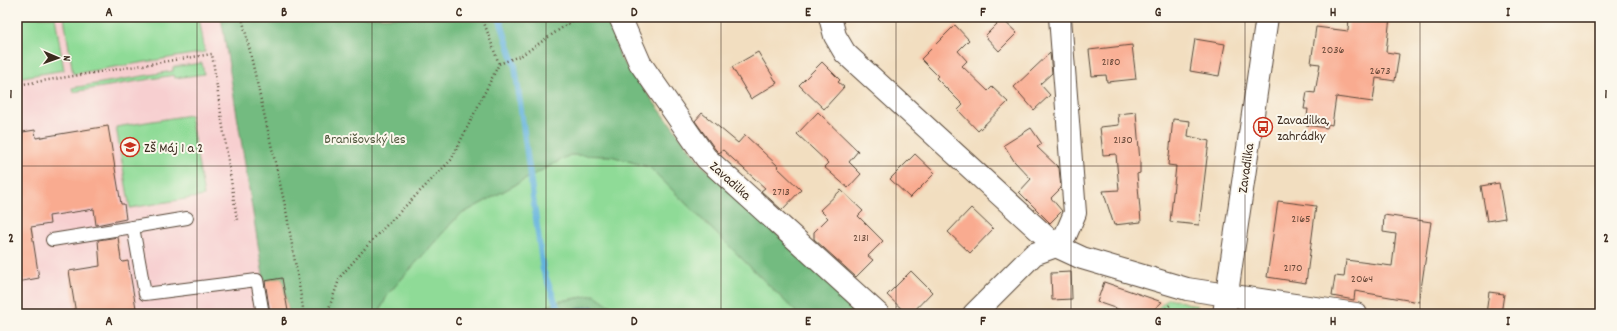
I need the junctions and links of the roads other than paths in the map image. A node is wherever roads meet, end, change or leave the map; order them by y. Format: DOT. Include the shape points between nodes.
graph roads {
  1 [pos="620,17"];
  2 [pos="830,17"];
  3 [pos="1060,17"];
  4 [pos="1267,17"];
  5 [pos="187,218"];
  6 [pos="134,227"];
  7 [pos="52,240"];
  8 [pos="1056,246"];
  9 [pos="1225,305"];
  10 [pos="263,314"];
  11 [pos="878,314"];
  12 [pos="974,314"];
  13 [pos="1356,314"];
  1 -- 11 [label="street, Zavadilka" via="640,63 706,158"];
  2 -- 8 [label="street" via="835,36 845,53"];
  3 -- 8 [label="street" via="1076,213 1066,234"];
  4 -- 9 [label="street, Zavadilka"];
  5 -- 6 [label="lane"];
  6 -- 7 [label="lane"];
  6 -- 10 [label="lane" via="145,294 257,280"];
  8 -- 9 [label="street" via="1082,258 1179,287"];
  8 -- 12 [label="street" via="1034,254"];
  9 -- 13 [label="street"];
}
